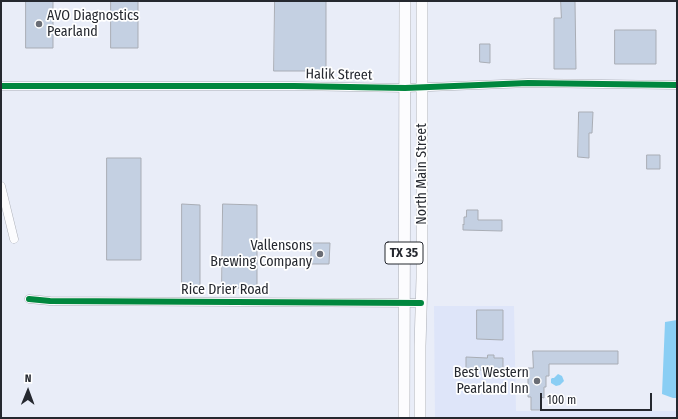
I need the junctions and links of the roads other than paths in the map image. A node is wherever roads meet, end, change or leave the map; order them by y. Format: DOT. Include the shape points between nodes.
graph roads {
  1 [pos="405,1"];
  2 [pos="422,1"];
  3 [pos="677,85"];
  4 [pos="1,86"];
  5 [pos="422,87"];
  6 [pos="405,88"];
  7 [pos="1,186"];
  8 [pos="14,239"];
  9 [pos="29,299"];
  10 [pos="421,303"];
  11 [pos="404,304"];
  12 [pos="404,418"];
  13 [pos="420,418"];
  1 -- 6 [label="main road, North Main Street / TX 35"];
  2 -- 5 [label="main road, North Main Street / TX 35"];
  3 -- 5 [label="street, Halik Street" via="528,83"];
  4 -- 6 [label="street, Halik Street"];
  5 -- 6 [label="street, Halik Street"];
  5 -- 10 [label="main road, North Main Street / TX 35"];
  6 -- 11 [label="main road, North Main Street / TX 35"];
  7 -- 8 [label="street"];
  9 -- 11 [label="street, Rice Drier Road"];
  10 -- 11 [label="street, Rice Drier Road"];
  10 -- 13 [label="main road, North Main Street / TX 35"];
  11 -- 12 [label="main road, North Main Street / TX 35"];
}
